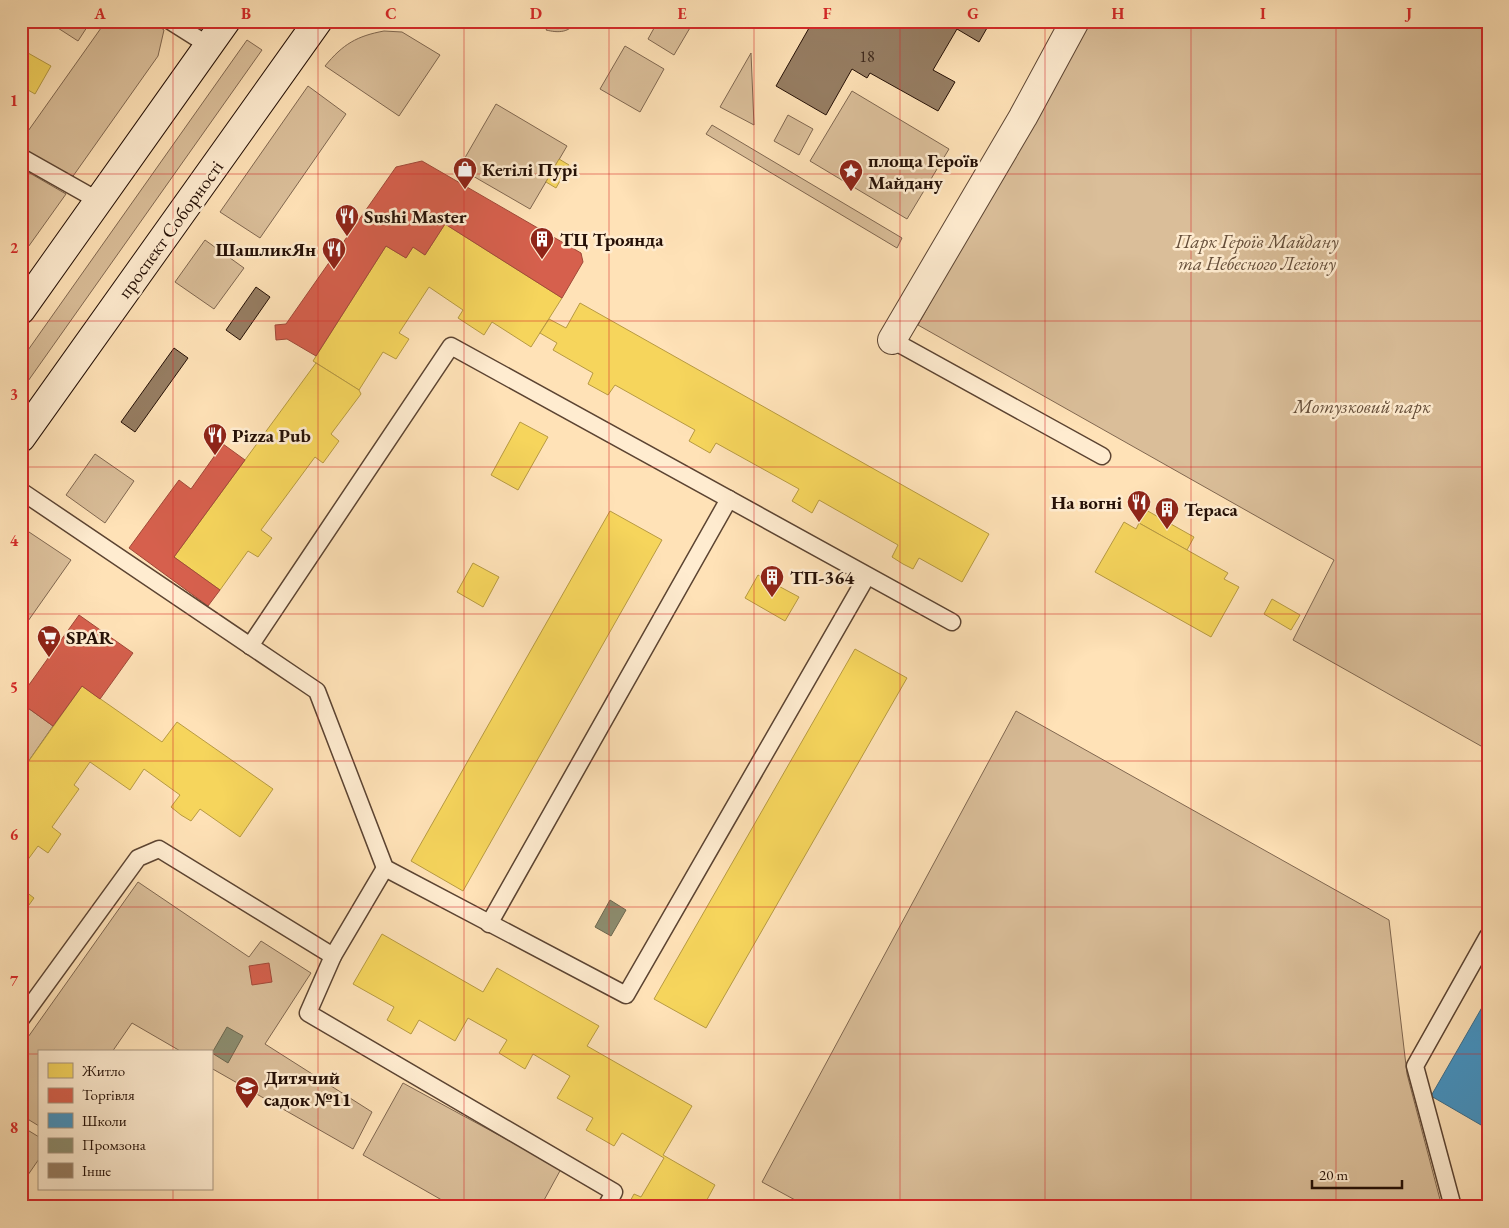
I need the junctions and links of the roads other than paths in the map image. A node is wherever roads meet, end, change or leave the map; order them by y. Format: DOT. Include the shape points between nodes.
graph roads {
  1 [pos="170,21"];
  2 [pos="226,21"];
  3 [pos="318,21"];
  4 [pos="1075,21"];
  5 [pos="208,46"];
  6 [pos="21,157"];
  7 [pos="99,200"];
  8 [pos="21,310"];
  9 [pos="892,340"];
  10 [pos="21,438"];
  11 [pos="1102,456"];
  12 [pos="21,491"];
  13 [pos="729,500"];
  14 [pos="867,576"];
  15 [pos="952,622"];
  16 [pos="250,646"];
  17 [pos="385,868"];
  18 [pos="489,924"];
  19 [pos="1488,936"];
  20 [pos="333,956"];
  21 [pos="21,1019"];
  22 [pos="606,1207"];
  23 [pos="1453,1207"];
  1 -- 5 [label="lane"];
  2 -- 5 [label="main road"];
  3 -- 10 [label="main road, проспект Соборності"];
  4 -- 9 [label="main road" via="1023,117"];
  5 -- 7 [label="main road"];
  6 -- 7 [label="lane"];
  7 -- 8 [label="main road"];
  9 -- 11 [label="lane"];
  12 -- 16 [label="lane"];
  13 -- 14 [label="lane"];
  13 -- 16 [label="lane" via="451,346"];
  13 -- 18 [label="lane"];
  14 -- 15 [label="lane"];
  14 -- 18 [label="lane" via="626,995"];
  16 -- 17 [label="lane" via="317,691"];
  17 -- 18 [label="lane"];
  17 -- 20 [label="lane"];
  19 -- 23 [label="lane" via="1415,1066"];
  20 -- 21 [label="lane" via="159,849 138,858"];
  20 -- 22 [label="lane" via="308,1013 614,1192"];
}
